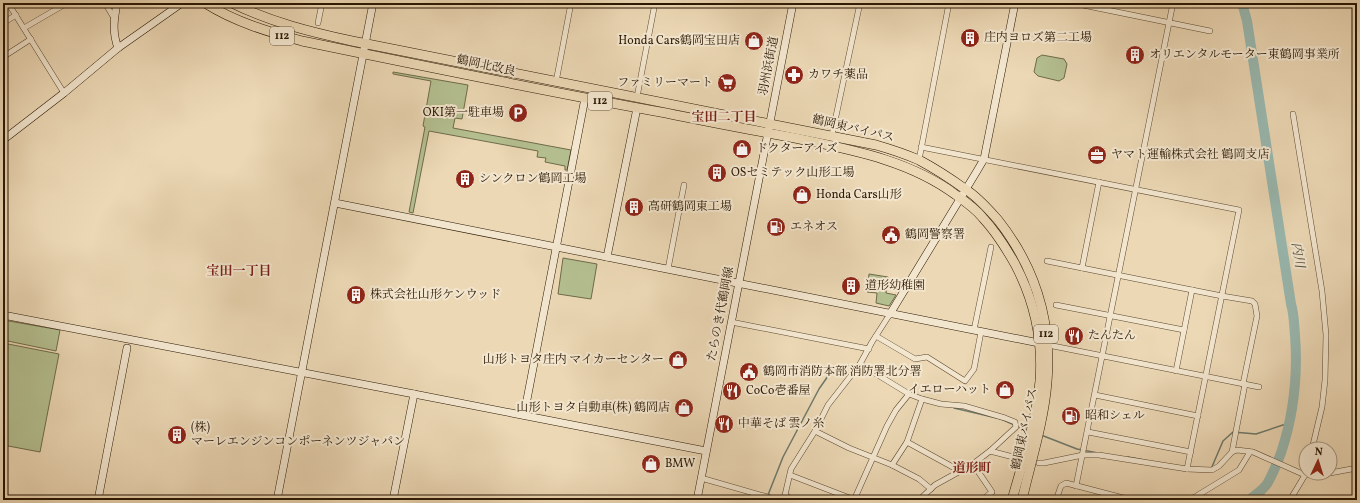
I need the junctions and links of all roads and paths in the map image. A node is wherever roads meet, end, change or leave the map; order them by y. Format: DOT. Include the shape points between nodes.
graph roads {
  1 [pos="8,3"];
  2 [pos="67,3"];
  3 [pos="105,3"];
  4 [pos="117,3"];
  5 [pos="182,3"];
  6 [pos="205,3"];
  7 [pos="232,3"];
  8 [pos="322,3"];
  9 [pos="373,3"];
  10 [pos="571,3"];
  11 [pos="655,3"];
  12 [pos="793,3"];
  13 [pos="860,3"];
  14 [pos="949,3"];
  15 [pos="1015,3"];
  16 [pos="1073,3"];
  17 [pos="1174,3"];
  18 [pos="57,5"];
  19 [pos="16,15"];
  20 [pos="114,18"];
  21 [pos="3,22"];
  22 [pos="1170,22"];
  23 [pos="318,23"];
  24 [pos="24,28"];
  25 [pos="1210,31"];
  26 [pos="31,39"];
  27 [pos="365,43"];
  28 [pos="118,48"];
  29 [pos="363,53"];
  30 [pos="3,57"];
  31 [pos="556,82"];
  32 [pos="64,93"];
  33 [pos="637,97"];
  34 [pos="585,98"];
  35 [pos="637,108"];
  36 [pos="1293,114"];
  37 [pos="768,128"];
  38 [pos="832,135"];
  39 [pos="3,140"];
  40 [pos="921,147"];
  41 [pos="984,159"];
  42 [pos="919,160"];
  43 [pos="1099,182"];
  44 [pos="684,185"];
  45 [pos="966,189"];
  46 [pos="1136,190"];
  47 [pos="960,198"];
  48 [pos="335,203"];
  49 [pos="556,247"];
  50 [pos="991,247"];
  51 [pos="606,257"];
  52 [pos="1047,261"];
  53 [pos="1082,268"];
  54 [pos="668,269"];
  55 [pos="1119,276"];
  56 [pos="738,283"];
  57 [pos="1192,290"];
  58 [pos="1222,296"];
  59 [pos="1056,304"];
  60 [pos="890,314"];
  61 [pos="3,315"];
  62 [pos="1111,316"];
  63 [pos="731,322"];
  64 [pos="1184,330"];
  65 [pos="978,331"];
  66 [pos="876,336"];
  67 [pos="1044,344"];
  68 [pos="127,348"];
  69 [pos="869,349"];
  70 [pos="1103,356"];
  71 [pos="860,364"];
  72 [pos="1176,370"];
  73 [pos="301,372"];
  74 [pos="1206,377"];
  75 [pos="1244,384"];
  76 [pos="1259,387"];
  77 [pos="414,394"];
  78 [pos="909,394"];
  79 [pos="1095,395"];
  80 [pos="922,399"];
  81 [pos="524,415"];
  82 [pos="1198,416"];
  83 [pos="815,431"];
  84 [pos="1088,432"];
  85 [pos="1314,441"];
  86 [pos="907,442"];
  87 [pos="706,451"];
  88 [pos="990,451"];
  89 [pos="1191,452"];
  90 [pos="1232,452"];
  91 [pos="1251,452"];
  92 [pos="1083,455"];
  93 [pos="873,458"];
  94 [pos="1017,458"];
  95 [pos="1039,463"];
  96 [pos="973,464"];
  97 [pos="892,465"];
  98 [pos="1357,468"];
  99 [pos="1188,469"];
  100 [pos="1298,470"];
  101 [pos="960,471"];
  102 [pos="1338,472"];
  103 [pos="790,475"];
  104 [pos="701,478"];
  105 [pos="1301,481"];
  106 [pos="1076,486"];
  107 [pos="931,490"];
  108 [pos="784,498"];
  109 [pos="98,500"];
  110 [pos="276,500"];
  111 [pos="393,500"];
  112 [pos="697,500"];
  113 [pos="778,500"];
  114 [pos="793,500"];
  115 [pos="855,500"];
  116 [pos="919,500"];
  117 [pos="982,500"];
  118 [pos="1012,500"];
  119 [pos="1022,500"];
  120 [pos="1056,500"];
  121 [pos="1131,500"];
  122 [pos="1190,500"];
  123 [pos="1290,500"];
  1 -- 19 [label="street"];
  2 -- 18 [label="street"];
  3 -- 20 [label="street"];
  4 -- 20 [label="street"];
  5 -- 28 [label="street"];
  6 -- 29 [label="highway, 鶴岡北改良 / 112" via="217,11 274,34"];
  7 -- 27 [label="highway, 鶴岡北改良 / 112" via="249,12 299,28"];
  8 -- 23 [label="street"];
  9 -- 27 [label="street"];
  10 -- 31 [label="street"];
  11 -- 33 [label="street"];
  12 -- 37 [label="street, 羽州浜街道"];
  13 -- 38 [label="street"];
  14 -- 40 [label="street"];
  15 -- 41 [label="street"];
  16 -- 22 [label="street"];
  17 -- 22 [label="street"];
  18 -- 24 [label="street"];
  19 -- 21 [label="street"];
  19 -- 24 [label="street"];
  20 -- 28 [label="street" via="114,37"];
  22 -- 25 [label="street"];
  22 -- 46 [label="street"];
  24 -- 26 [label="street"];
  26 -- 30 [label="street"];
  26 -- 32 [label="street"];
  27 -- 29 [label="street"];
  27 -- 31 [label="highway, 鶴岡北改良 / 112"];
  28 -- 32 [label="street"];
  29 -- 34 [label="highway, 鶴岡北改良 / 112"];
  29 -- 48 [label="street"];
  31 -- 33 [label="highway, 鶴岡北改良 / 112"];
  32 -- 39 [label="street"];
  33 -- 37 [label="highway, 鶴岡北改良 / 112"];
  34 -- 35 [label="highway, 鶴岡北改良 / 112"];
  34 -- 49 [label="street"];
  35 -- 37 [label="highway, 鶴岡北改良 / 112"];
  35 -- 51 [label="street"];
  36 -- 85 [label="street" via="1322,291 1326,335 1322,407"];
  37 -- 38 [label="highway, 鶴岡東バイパス / 112"];
  37 -- 47 [label="highway, 鶴岡東バイパス / 112" via="893,161 930,178"];
  37 -- 56 [label="street, たらのき代鶴岡線"];
  38 -- 42 [label="highway, 鶴岡東バイパス / 112" via="876,145"];
  40 -- 41 [label="street"];
  40 -- 42 [label="street"];
  41 -- 43 [label="street"];
  41 -- 45 [label="street"];
  42 -- 45 [label="highway, 鶴岡東バイパス / 112"];
  43 -- 46 [label="street"];
  43 -- 53 [label="street"];
  44 -- 54 [label="street"];
  45 -- 47 [label="street"];
  45 -- 67 [label="highway, 鶴岡東バイパス / 112" via="1005,229 1028,266 1041,309"];
  46 -- 55 [label="street"];
  46 -- 58 [label="street" via="1239,210"];
  47 -- 60 [label="street"];
  47 -- 67 [label="highway, 鶴岡東バイパス / 112" via="983,217 1017,268"];
  48 -- 49 [label="street"];
  48 -- 73 [label="street"];
  49 -- 51 [label="street"];
  49 -- 81 [label="street"];
  50 -- 65 [label="street"];
  51 -- 54 [label="street"];
  52 -- 53 [label="street"];
  53 -- 55 [label="street"];
  54 -- 56 [label="street"];
  55 -- 57 [label="street"];
  55 -- 62 [label="street"];
  56 -- 60 [label="street"];
  56 -- 63 [label="street, たらのき代鶴岡線"];
  57 -- 58 [label="street"];
  57 -- 64 [label="street"];
  58 -- 74 [label="street"];
  58 -- 75 [label="street" via="1252,301 1257,310"];
  59 -- 62 [label="street"];
  60 -- 65 [label="street"];
  60 -- 66 [label="street"];
  61 -- 73 [label="street"];
  62 -- 64 [label="street"];
  62 -- 70 [label="street"];
  63 -- 69 [label="street"];
  63 -- 87 [label="street, たらのき代鶴岡線"];
  64 -- 72 [label="street"];
  65 -- 66 [label="street" via="974,370 965,381 927,357 915,359"];
  65 -- 67 [label="street"];
  66 -- 69 [label="street"];
  67 -- 70 [label="street"];
  67 -- 118 [label="highway, 鶴岡東バイパス / 112" via="1035,410"];
  67 -- 119 [label="highway, 鶴岡東バイパス / 112" via="1047,382 1045,399"];
  68 -- 109 [label="street"];
  69 -- 71 [label="street"];
  70 -- 72 [label="street"];
  70 -- 79 [label="street"];
  71 -- 78 [label="street"];
  71 -- 83 [label="street" via="828,405"];
  72 -- 74 [label="street"];
  73 -- 77 [label="street"];
  73 -- 110 [label="street"];
  74 -- 75 [label="street"];
  74 -- 82 [label="street"];
  75 -- 76 [label="street"];
  75 -- 90 [label="street"];
  77 -- 81 [label="street"];
  77 -- 111 [label="street"];
  78 -- 80 [label="street"];
  78 -- 93 [label="street" via="896,410"];
  79 -- 82 [label="street"];
  79 -- 84 [label="street"];
  80 -- 86 [label="street"];
  80 -- 88 [label="street" via="964,406 1015,422 1016,427"];
  81 -- 87 [label="street"];
  82 -- 89 [label="street"];
  83 -- 93 [label="street"];
  83 -- 103 [label="street" via="791,469"];
  84 -- 89 [label="street"];
  84 -- 92 [label="street"];
  86 -- 97 [label="street"];
  86 -- 101 [label="street"];
  87 -- 104 [label="street, たらのき代鶴岡線"];
  88 -- 94 [label="street"];
  88 -- 96 [label="street"];
  89 -- 99 [label="street"];
  90 -- 91 [label="street"];
  90 -- 99 [label="street" via="1212,470"];
  91 -- 100 [label="street"];
  91 -- 122 [label="street" via="1240,470"];
  92 -- 95 [label="street"];
  92 -- 99 [label="street" via="1099,455"];
  92 -- 106 [label="street"];
  93 -- 97 [label="street"];
  93 -- 115 [label="street"];
  96 -- 101 [label="street"];
  96 -- 117 [label="street" via="992,492"];
  97 -- 107 [label="street" via="919,479"];
  98 -- 102 [label="street"];
  101 -- 107 [label="street"];
  103 -- 108 [label="street"];
  103 -- 115 [label="street"];
  104 -- 112 [label="street, たらのき代鶴岡線"];
  104 -- 113 [label="street"];
  105 -- 123 [label="street"];
  106 -- 120 [label="street" via="1063,484"];
  106 -- 121 [label="street"];
  107 -- 116 [label="street"];
  108 -- 114 [label="street"];
}
